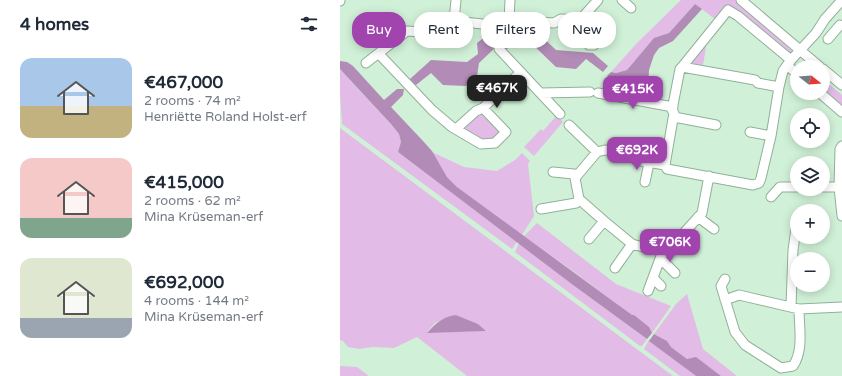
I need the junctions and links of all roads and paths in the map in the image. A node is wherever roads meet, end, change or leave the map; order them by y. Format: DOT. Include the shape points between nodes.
graph roads {
  1 [pos="456,0"];
  2 [pos="510,0"];
  3 [pos="598,0"];
  4 [pos="622,0"];
  5 [pos="737,0"];
  6 [pos="842,0"];
  7 [pos="747,2"];
  8 [pos="631,8"];
  9 [pos="455,12"];
  10 [pos="509,12"];
  11 [pos="587,12"];
  12 [pos="829,15"];
  13 [pos="841,25"];
  14 [pos="414,31"];
  15 [pos="828,39"];
  16 [pos="500,48"];
  17 [pos="801,50"];
  18 [pos="378,54"];
  19 [pos="812,60"];
  20 [pos="366,63"];
  21 [pos="789,63"];
  22 [pos="682,67"];
  23 [pos="521,72"];
  24 [pos="830,76"];
  25 [pos="842,86"];
  26 [pos="779,87"];
  27 [pos="541,93"];
  28 [pos="828,100"];
  29 [pos="483,108"];
  30 [pos="673,112"];
  31 [pos="842,112"];
  32 [pos="560,114"];
  33 [pos="716,125"];
  34 [pos="569,126"];
  35 [pos="456,129"];
  36 [pos="750,132"];
  37 [pos="771,136"];
  38 [pos="842,146"];
  39 [pos="597,152"];
  40 [pos="649,163"];
  41 [pos="665,165"];
  42 [pos="554,172"];
  43 [pos="577,176"];
  44 [pos="709,176"];
  45 [pos="645,182"];
  46 [pos="790,187"];
  47 [pos="830,187"];
  48 [pos="840,187"];
  49 [pos="772,197"];
  50 [pos="579,199"];
  51 [pos="541,209"];
  52 [pos="842,216"];
  53 [pos="698,217"];
  54 [pos="604,221"];
  55 [pos="714,229"];
  56 [pos="676,237"];
  57 [pos="589,239"];
  58 [pos="632,244"];
  59 [pos="794,244"];
  60 [pos="661,258"];
  61 [pos="615,268"];
  62 [pos="674,272"];
  63 [pos="653,278"];
  64 [pos="725,279"];
  65 [pos="661,286"];
  66 [pos="648,291"];
  67 [pos="725,300"];
  68 [pos="842,307"];
  69 [pos="795,308"];
  1 -- 9 [label="street"];
  2 -- 10 [label="street"];
  3 -- 11 [label="street"];
  4 -- 8 [label="street"];
  5 -- 7 [label="street"];
  6 -- 12 [label="street"];
  7 -- 17 [label="street"];
  12 -- 13 [label="street"];
  12 -- 17 [label="street"];
  13 -- 15 [label="street"];
  14 -- 18 [label="street" via="407,30"];
  16 -- 23 [label="street"];
  17 -- 19 [label="street"];
  17 -- 21 [label="street"];
  18 -- 20 [label="street"];
  18 -- 35 [label="street" via="432,110"];
  21 -- 22 [label="street" via="738,16 728,10"];
  21 -- 26 [label="street" via="783,71"];
  22 -- 26 [label="street"];
  22 -- 30 [label="street"];
  23 -- 27 [label="street"];
  23 -- 29 [label="street"];
  24 -- 25 [label="street"];
  26 -- 37 [label="street"];
  27 -- 30 [label="street" via="594,93"];
  27 -- 32 [label="street"];
  28 -- 31 [label="street"];
  29 -- 35 [label="street"];
  29 -- 35 [label="street" via="506,132 495,143 482,144"];
  30 -- 33 [label="street"];
  30 -- 41 [label="street"];
  34 -- 39 [label="street"];
  36 -- 37 [label="street"];
  37 -- 44 [label="street" via="759,183"];
  38 -- 48 [label="street"];
  39 -- 40 [label="street" via="606,150 631,154 636,160"];
  39 -- 43 [label="street"];
  40 -- 41 [label="street"];
  40 -- 45 [label="street"];
  41 -- 44 [label="street" via="667,169"];
  42 -- 43 [label="street"];
  43 -- 50 [label="street" via="575,178"];
  44 -- 53 [label="street" via="702,213"];
  46 -- 49 [label="street" via="780,187"];
  47 -- 48 [label="street"];
  48 -- 52 [label="street"];
  50 -- 51 [label="street" via="576,203"];
  50 -- 54 [label="street"];
  53 -- 55 [label="street"];
  53 -- 56 [label="street" via="682,235"];
  54 -- 57 [label="street"];
  54 -- 58 [label="street"];
  56 -- 58 [label="street" via="643,247"];
  56 -- 60 [label="street" via="676,241"];
  58 -- 61 [label="street"];
  59 -- 69 [label="street"];
  60 -- 62 [label="street"];
  60 -- 63 [label="street"];
  63 -- 65 [label="street"];
  63 -- 66 [label="street"];
  64 -- 67 [label="street" via="721,286"];
  67 -- 69 [label="street" via="739,295"];
  67 -- 69 [label="street" via="735,332 745,345 781,368 793,366 798,358 800,344"];
  68 -- 69 [label="street"];
}
